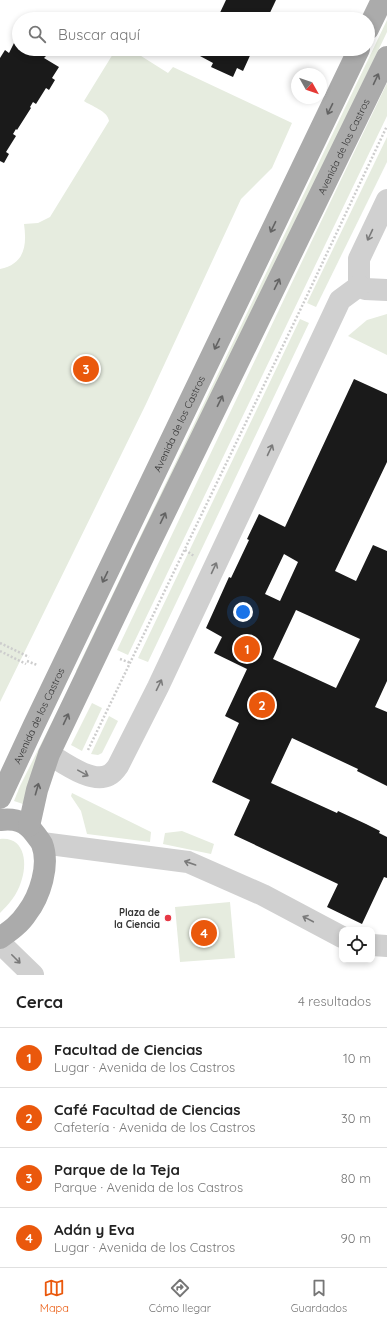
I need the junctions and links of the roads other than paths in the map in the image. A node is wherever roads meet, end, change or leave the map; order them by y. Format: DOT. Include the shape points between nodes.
graph roads {
  1 [pos="382,0"];
  2 [pos="375,14"];
  3 [pos="356,56"];
  4 [pos="387,57"];
  5 [pos="387,200"];
  6 [pos="359,286"];
  7 [pos="387,290"];
  8 [pos="49,754"];
  9 [pos="0,798"];
  10 [pos="0,820"];
  11 [pos="29,826"];
  12 [pos="42,843"];
  13 [pos="339,935"];
  14 [pos="0,938"];
  15 [pos="0,943"];
  16 [pos="375,945"];
  17 [pos="387,946"];
  18 [pos="33,975"];
  1 -- 2 [label="main road"];
  3 -- 9 [label="main road, Avenida de los Castros, one-way"];
  8 -- 4 [label="main road, Avenida de los Castros, one-way"];
  5 -- 6 [label="lane, one-way" via="359,260"];
  6 -- 7 [label="lane" via="365,289"];
  8 -- 6 [label="lane, one-way" via="90,777 110,775 118,766 158,687 340,300"];
  11 -- 8 [label="main road, Avenida de los Castros, one-way"];
  10 -- 11 [label="main road" via="18,821"];
  11 -- 12 [label="main road"];
  13 -- 12 [label="lane, one-way" via="263,896 188,862"];
  12 -- 14 [label="main road" via="45,861 41,888 28,913"];
  15 -- 18 [label="lane, one-way"];
  16 -- 17 [label="lane"];
}
